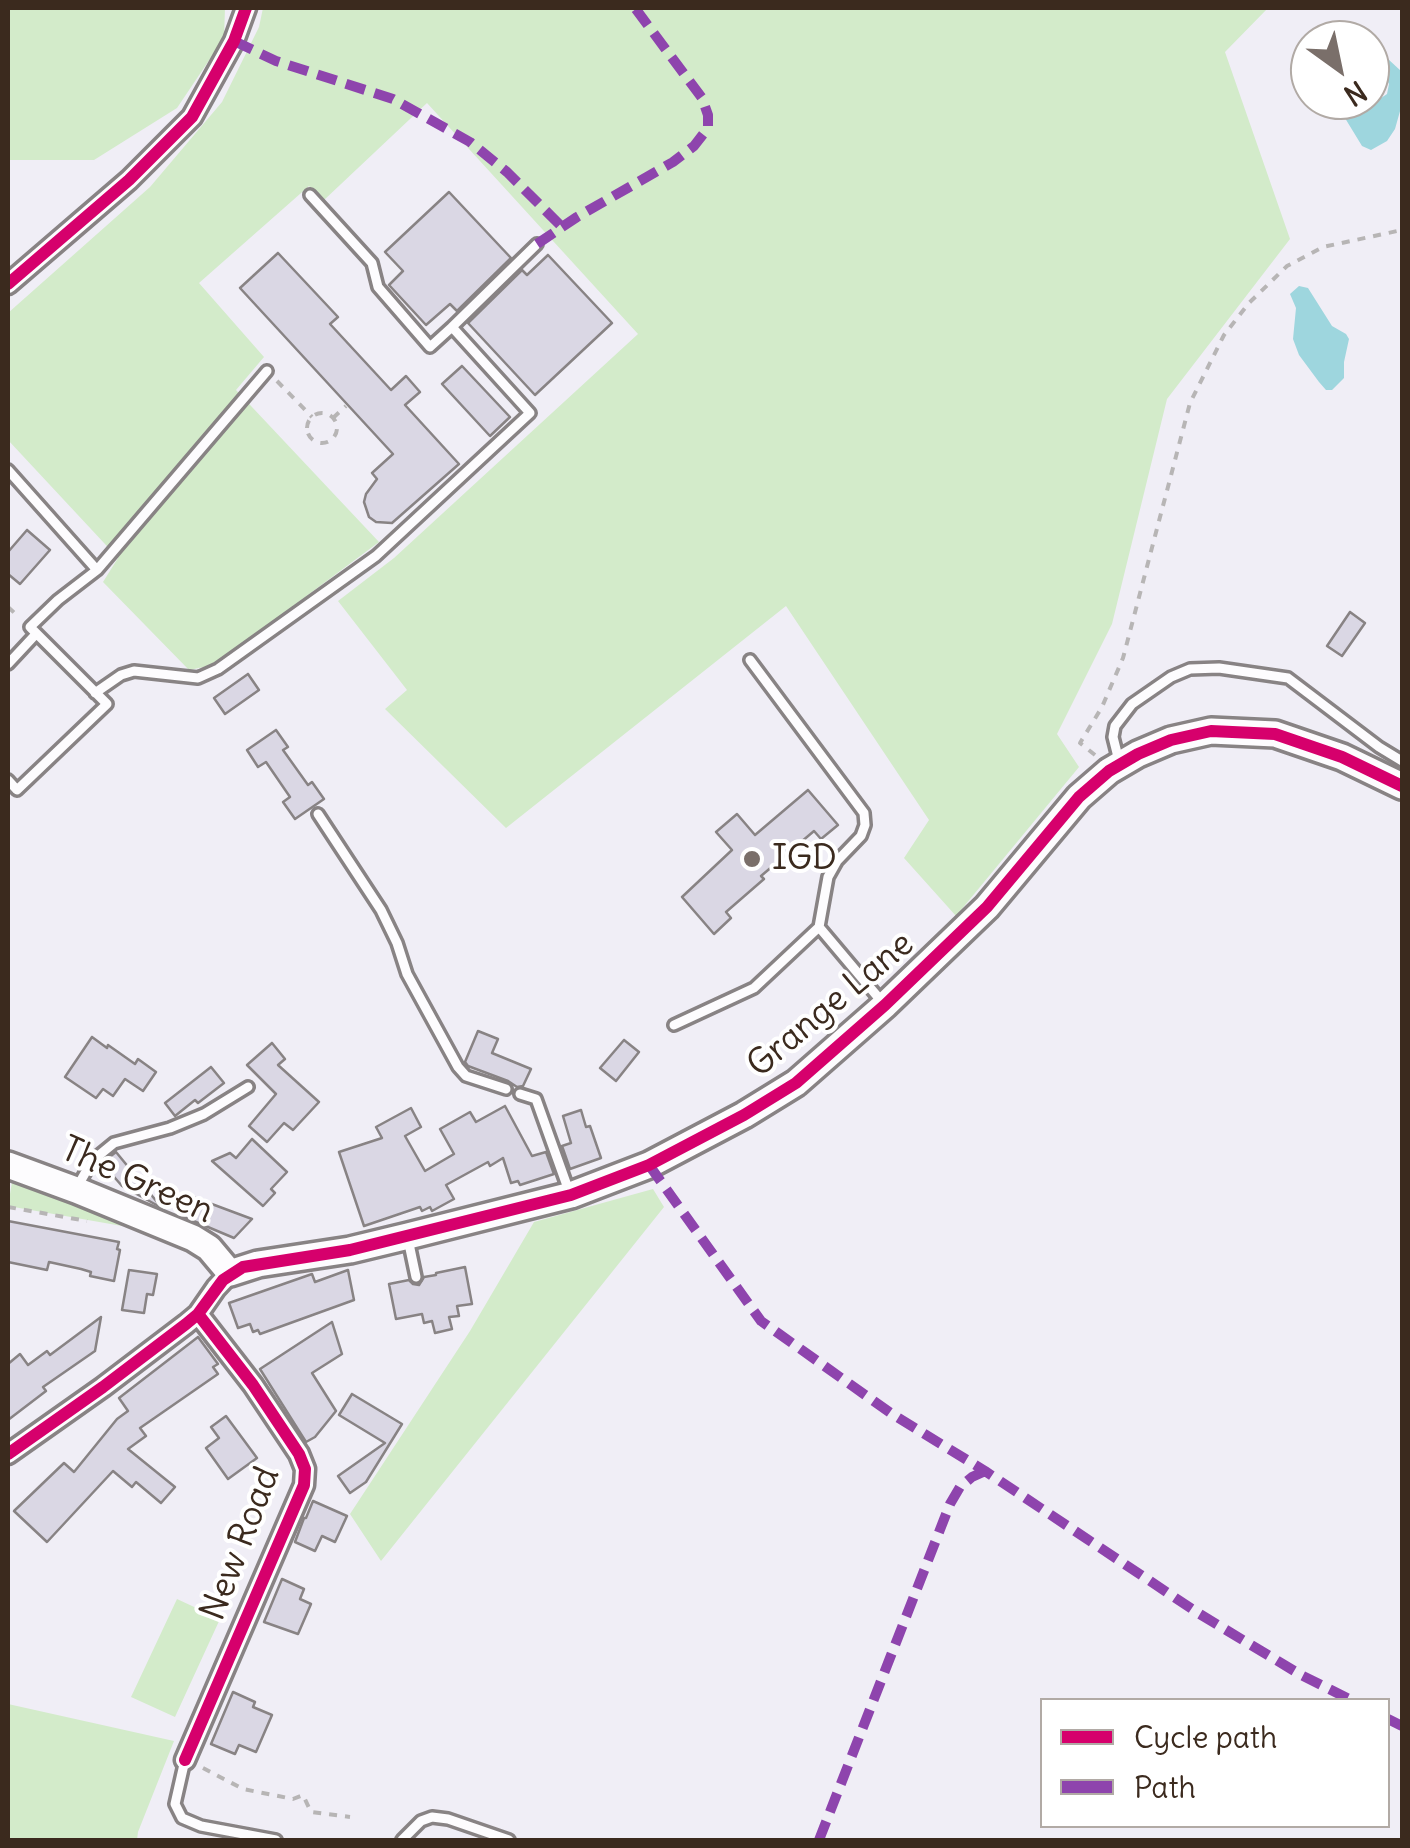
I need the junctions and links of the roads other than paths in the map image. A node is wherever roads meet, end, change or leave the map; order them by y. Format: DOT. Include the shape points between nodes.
graph roads {
  1 [pos="246,8"];
  2 [pos="310,195"];
  3 [pos="537,244"];
  4 [pos="8,284"];
  5 [pos="452,326"];
  6 [pos="268,371"];
  7 [pos="8,470"];
  8 [pos="98,570"];
  9 [pos="36,634"];
  10 [pos="750,660"];
  11 [pos="8,664"];
  12 [pos="96,693"];
  13 [pos="1402,761"];
  14 [pos="1115,768"];
  15 [pos="8,780"];
  16 [pos="1402,786"];
  17 [pos="318,814"];
  18 [pos="819,927"];
  19 [pos="885,1005"];
  20 [pos="674,1025"];
  21 [pos="248,1087"];
  22 [pos="506,1089"];
  23 [pos="520,1094"];
  24 [pos="8,1165"];
  25 [pos="76,1190"];
  26 [pos="570,1195"];
  27 [pos="408,1236"];
  28 [pos="230,1273"];
  29 [pos="416,1277"];
  30 [pos="198,1314"];
  31 [pos="8,1454"];
  32 [pos="185,1760"];
  33 [pos="276,1840"];
  34 [pos="402,1840"];
  35 [pos="508,1840"];
  1 -- 4 [label="street" via="192,117"];
  2 -- 5 [label="lane" via="372,263 378,287 430,347"];
  3 -- 5 [label="lane"];
  5 -- 12 [label="lane" via="530,413 376,556 218,670 198,678 134,671"];
  6 -- 8 [label="lane"];
  7 -- 8 [label="lane"];
  8 -- 9 [label="lane" via="30,627"];
  9 -- 11 [label="lane"];
  9 -- 12 [label="lane"];
  10 -- 18 [label="lane" via="864,813 861,836 828,877"];
  12 -- 15 [label="lane" via="107,704 16,790"];
  13 -- 14 [label="lane" via="1288,678 1218,668 1190,669 1132,704 1112,737"];
  14 -- 16 [label="street, Grange Lane" via="1171,740 1210,731 1275,734"];
  14 -- 19 [label="street, Grange Lane" via="1079,797 987,907"];
  17 -- 22 [label="lane" via="381,910 458,1067"];
  18 -- 19 [label="lane"];
  18 -- 20 [label="lane" via="754,988"];
  19 -- 26 [label="street, Grange Lane" via="796,1083 649,1165"];
  21 -- 25 [label="lane" via="204,1114 114,1143 92,1161"];
  23 -- 26 [label="lane" via="536,1100"];
  24 -- 25 [label="street, The Green"];
  25 -- 28 [label="street, The Green" via="193,1238"];
  26 -- 27 [label="street, Grange Lane"];
  27 -- 28 [label="street, Grange Lane"];
  27 -- 29 [label="lane"];
  28 -- 30 [label="street"];
  30 -- 31 [label="street"];
  30 -- 32 [label="street, New Road" via="253,1384 305,1469 304,1485"];
  32 -- 33 [label="lane" via="174,1804 182,1818"];
  34 -- 35 [label="lane" via="432,1817"];
}
